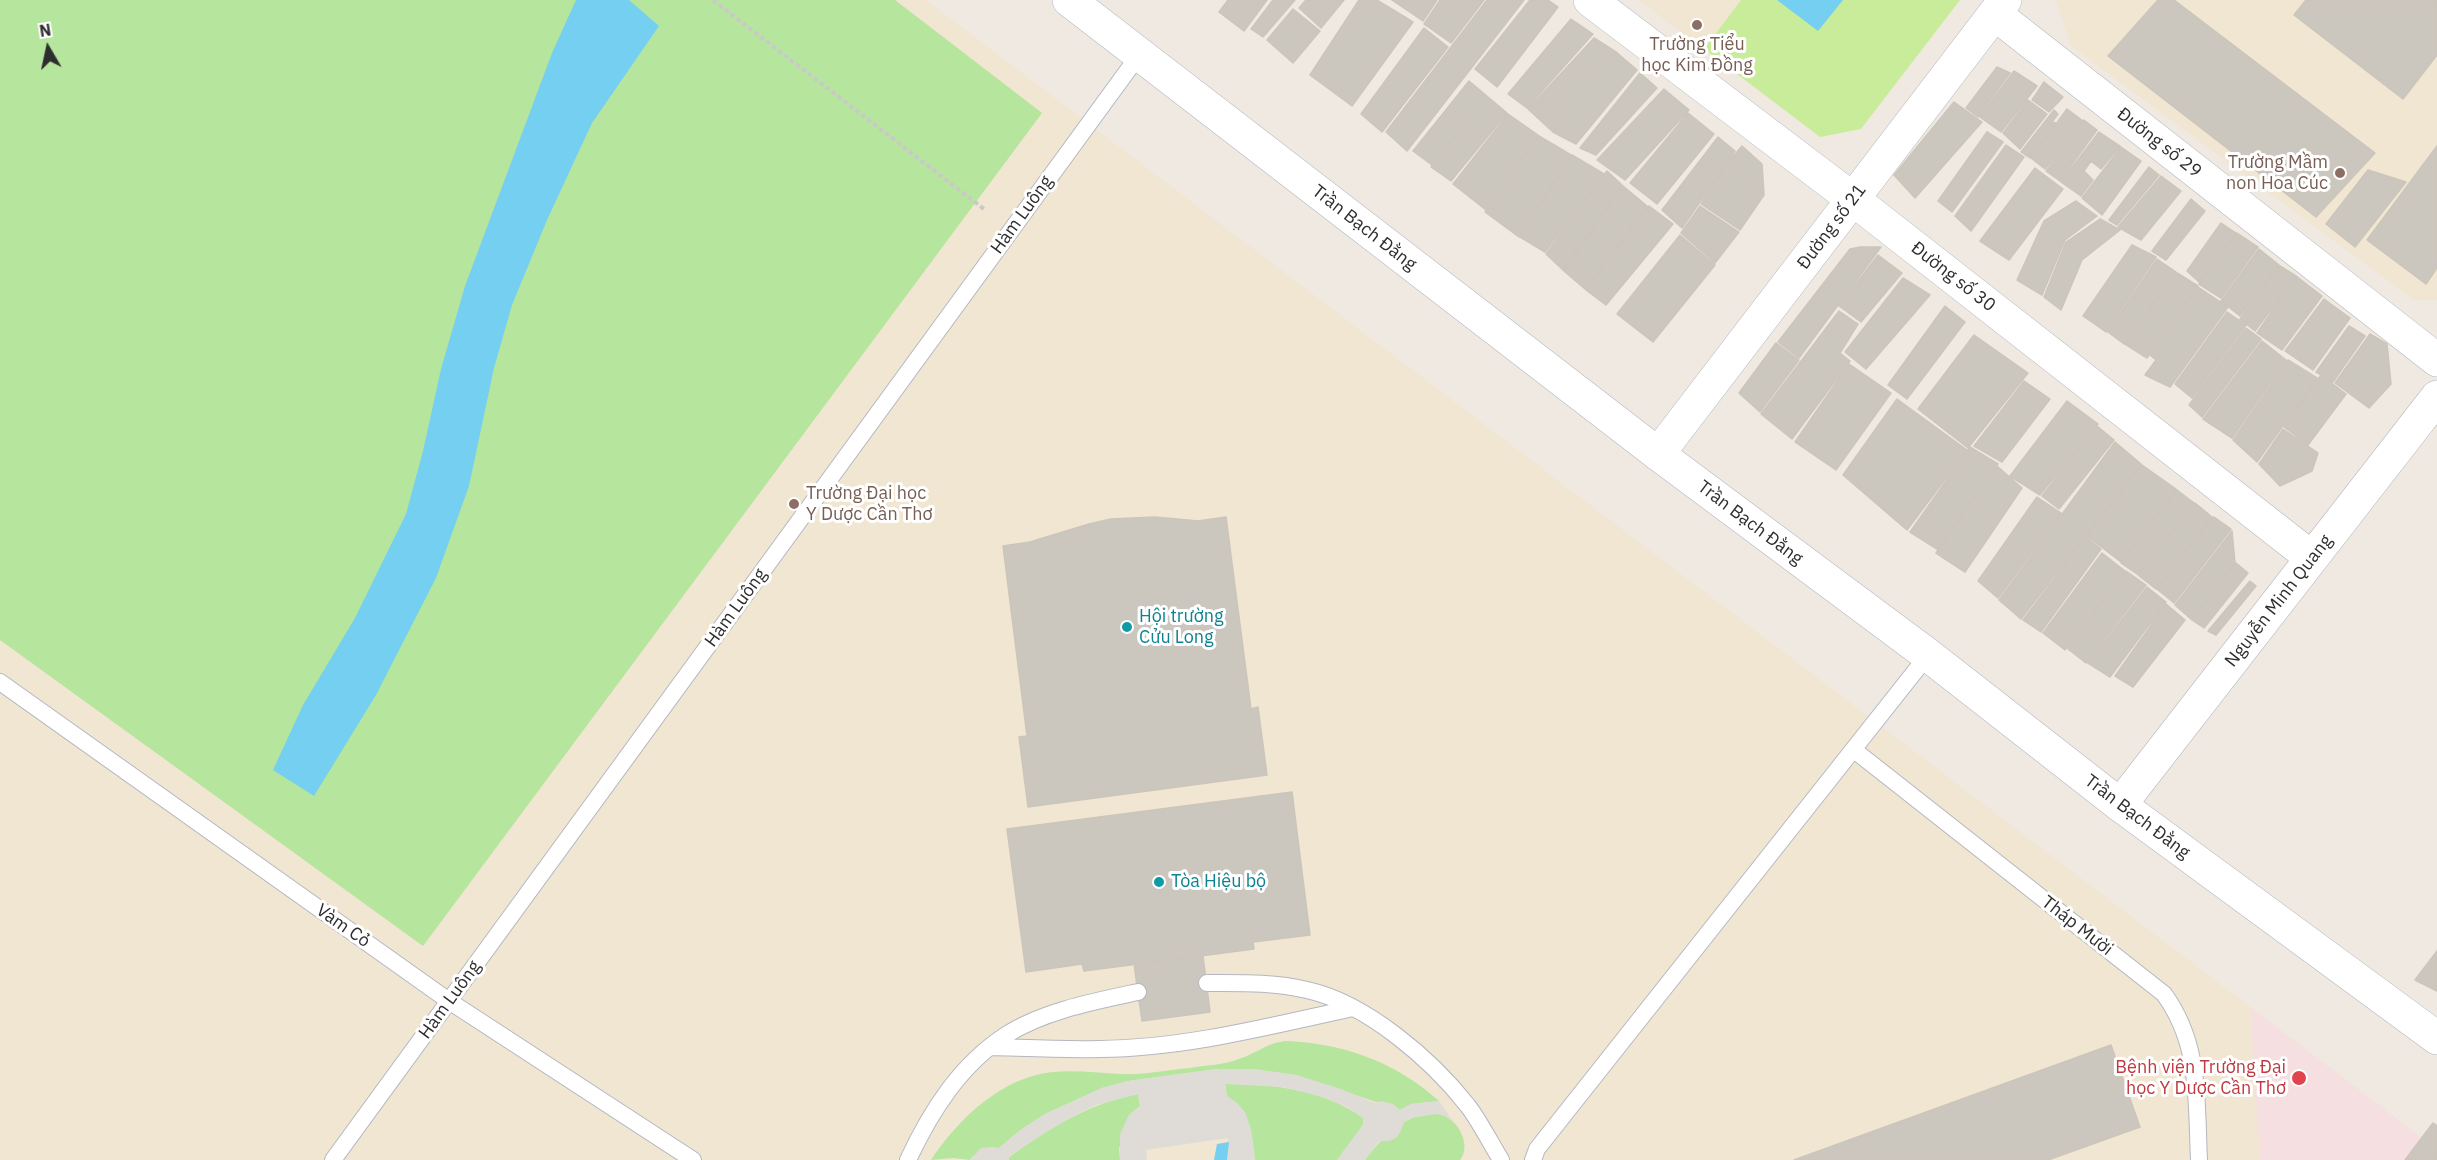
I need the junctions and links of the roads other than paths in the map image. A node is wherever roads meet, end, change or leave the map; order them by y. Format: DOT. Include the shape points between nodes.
graph roads {
  1 [pos="1069,0"];
  2 [pos="1590,0"];
  3 [pos="2000,7"];
  4 [pos="1139,55"];
  5 [pos="1854,200"];
  6 [pos="2437,360"];
  7 [pos="2437,397"];
  8 [pos="1659,454"];
  9 [pos="2312,558"];
  10 [pos="1928,655"];
  11 [pos="0,682"];
  12 [pos="1854,750"];
  13 [pos="2120,806"];
  14 [pos="1207,983"];
  15 [pos="1138,992"];
  16 [pos="449,1001"];
  17 [pos="1353,1008"];
  18 [pos="2437,1038"];
  19 [pos="991,1047"];
  20 [pos="333,1160"];
  21 [pos="693,1160"];
  22 [pos="908,1160"];
  23 [pos="1501,1160"];
  24 [pos="1533,1160"];
  25 [pos="2199,1160"];
  1 -- 4 [label="street, Trần Bạch Đằng"];
  2 -- 5 [label="street, Đường số 30"];
  3 -- 5 [label="street, Đường số 21"];
  3 -- 6 [label="street, Đường số 29"];
  4 -- 8 [label="street, Trần Bạch Đằng"];
  4 -- 16 [label="lane, Hàm Luông"];
  5 -- 8 [label="street, Đường số 21"];
  5 -- 9 [label="street, Đường số 30"];
  7 -- 9 [label="street, Nguyễn Minh Quang"];
  8 -- 10 [label="street, Trần Bạch Đằng"];
  9 -- 13 [label="street, Nguyễn Minh Quang"];
  10 -- 12 [label="lane"];
  10 -- 13 [label="street, Trần Bạch Đằng"];
  11 -- 16 [label="lane, Vàm Cỏ"];
  12 -- 24 [label="lane" via="1537,1149"];
  12 -- 25 [label="lane, Tháp Mười" via="2164,994 2179,1015 2189,1043"];
  13 -- 18 [label="street, Trần Bạch Đằng"];
  14 -- 17 [label="lane" via="1261,982 1308,990"];
  15 -- 19 [label="lane" via="1049,1016 1007,1034"];
  16 -- 20 [label="lane, Hàm Luông"];
  16 -- 21 [label="lane, Vàm Cỏ"];
  17 -- 19 [label="lane" via="1175,1043 1102,1050"];
  17 -- 23 [label="lane" via="1430,1063 1468,1107"];
  19 -- 22 [label="lane" via="969,1064 941,1099"];
}
